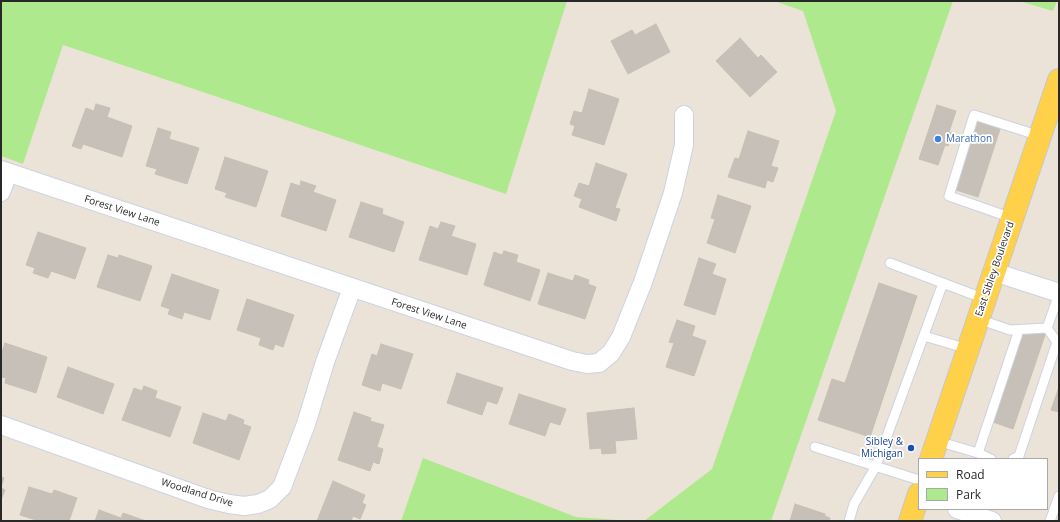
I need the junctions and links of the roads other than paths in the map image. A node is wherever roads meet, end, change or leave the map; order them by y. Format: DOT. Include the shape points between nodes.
graph roads {
  1 [pos="1059,80"];
  2 [pos="684,115"];
  3 [pos="1040,136"];
  4 [pos="4,172"];
  5 [pos="1,192"];
  6 [pos="1012,218"];
  7 [pos="890,264"];
  8 [pos="994,272"];
  9 [pos="943,284"];
  10 [pos="352,288"];
  11 [pos="1059,293"];
  12 [pos="982,309"];
  13 [pos="1047,328"];
  14 [pos="1019,330"];
  15 [pos="924,336"];
  16 [pos="968,349"];
  17 [pos="1,425"];
  18 [pos="815,447"];
  19 [pos="934,450"];
  20 [pos="978,453"];
  21 [pos="989,458"];
  22 [pos="1015,458"];
  23 [pos="876,466"];
  24 [pos="918,491"];
  25 [pos="918,495"];
  26 [pos="1059,496"];
  27 [pos="961,510"];
  28 [pos="986,516"];
  29 [pos="849,521"];
  30 [pos="910,521"];
  31 [pos="1050,521"];
  1 -- 3 [label="main road, East Sibley Boulevard"];
  2 -- 10 [label="street, Forest View Lane" via="684,145 673,193 651,259 620,337 611,353 599,363 572,361"];
  3 -- 6 [label="main road, East Sibley Boulevard"];
  3 -- 6 [label="lane" via="974,115 949,196"];
  4 -- 5 [label="street"];
  4 -- 10 [label="street, Forest View Lane"];
  6 -- 8 [label="main road, East Sibley Boulevard"];
  7 -- 9 [label="lane"];
  8 -- 11 [label="street"];
  8 -- 12 [label="main road, East Sibley Boulevard"];
  9 -- 12 [label="lane"];
  9 -- 15 [label="lane"];
  10 -- 17 [label="street, Woodland Drive" via="282,487 270,499 258,504 244,506 208,499"];
  11 -- 13 [label="lane"];
  12 -- 14 [label="lane" via="1010,330"];
  12 -- 16 [label="main road, East Sibley Boulevard"];
  13 -- 14 [label="lane"];
  13 -- 22 [label="lane" via="1057,342 1019,456"];
  14 -- 20 [label="lane"];
  15 -- 16 [label="lane"];
  15 -- 23 [label="lane"];
  16 -- 19 [label="main road, East Sibley Boulevard"];
  18 -- 23 [label="lane"];
  19 -- 20 [label="lane"];
  20 -- 21 [label="lane"];
  23 -- 24 [label="lane"];
  23 -- 29 [label="lane" via="854,504"];
  25 -- 30 [label="main road"];
  26 -- 31 [label="lane"];
  27 -- 28 [label="street"];
}
